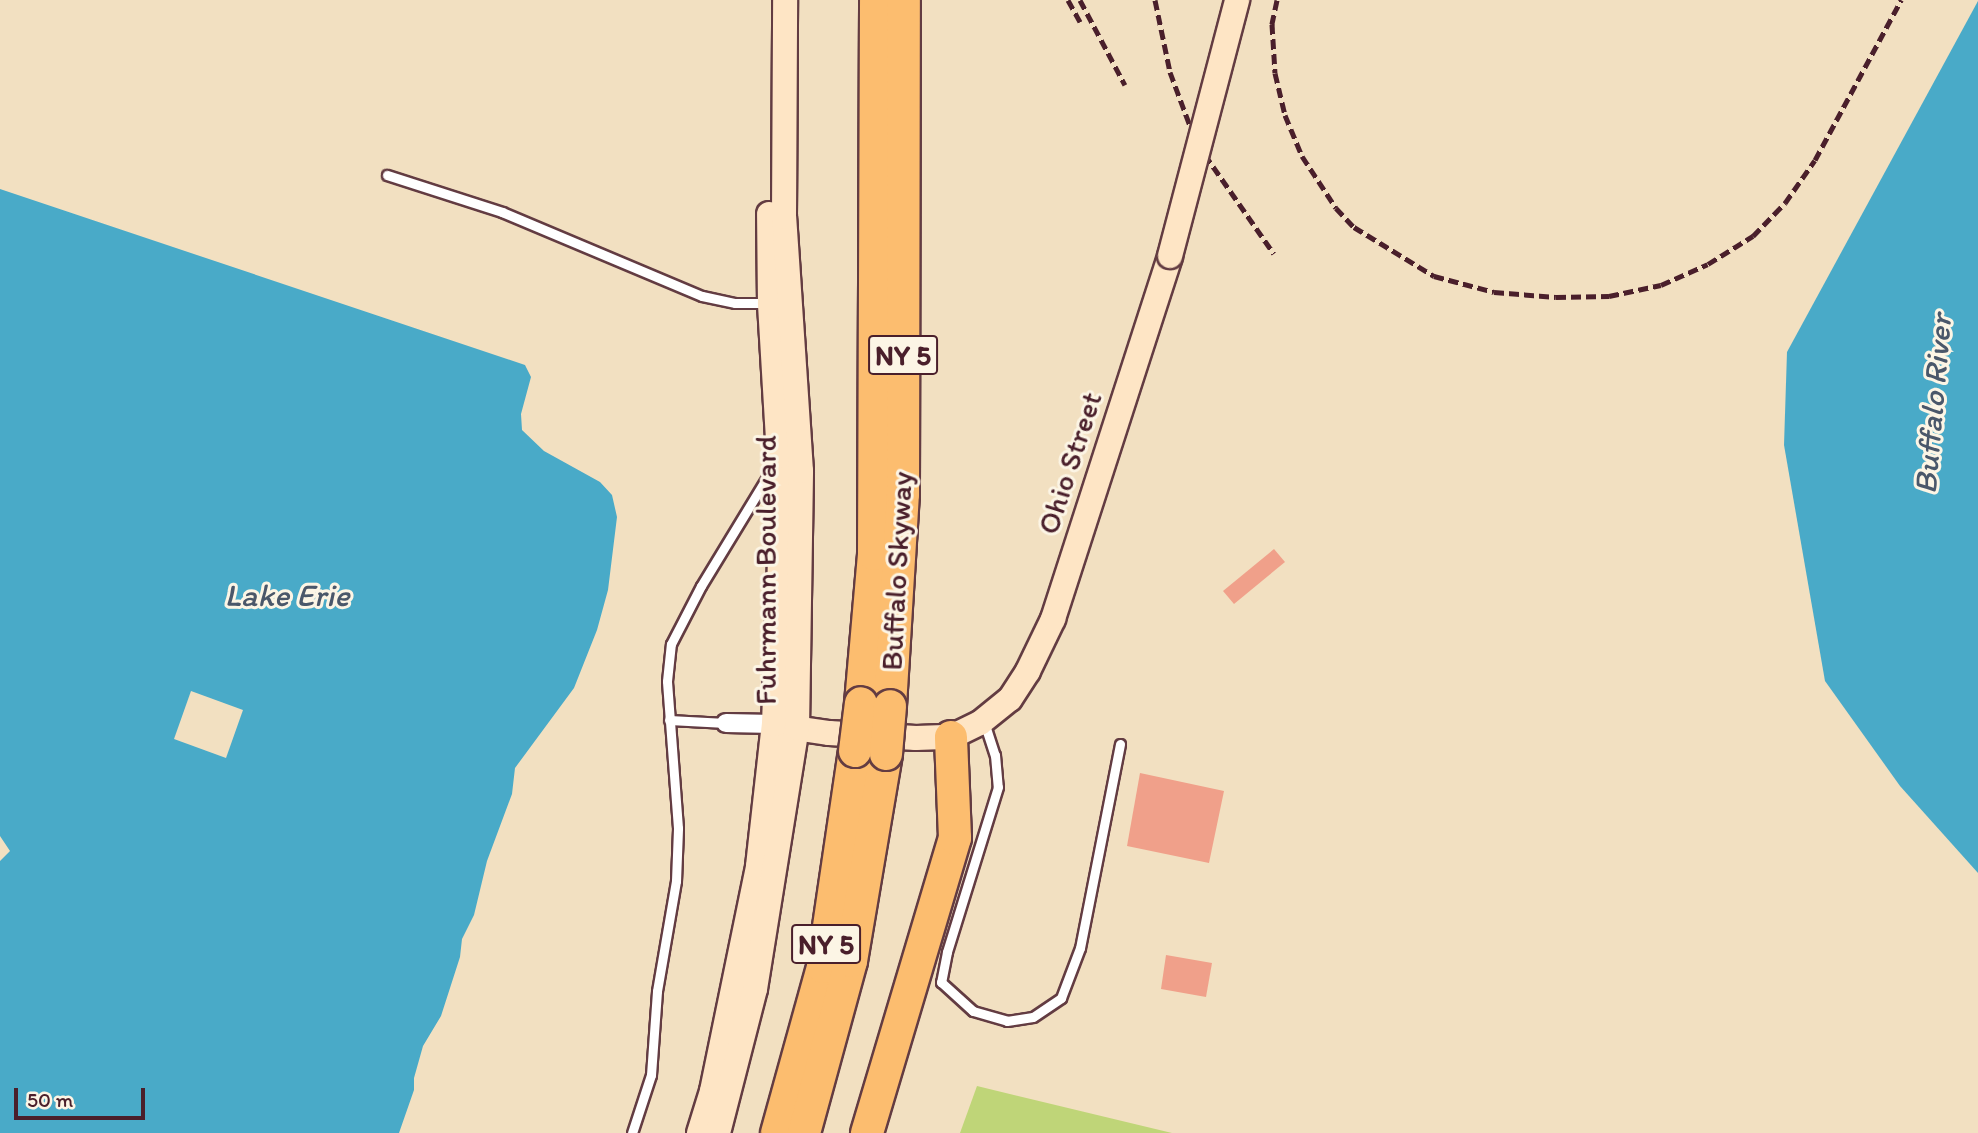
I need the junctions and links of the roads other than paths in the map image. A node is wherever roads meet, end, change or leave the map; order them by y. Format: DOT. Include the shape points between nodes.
graph roads {
  1 [pos="770,0"];
  2 [pos="785,0"];
  3 [pos="1237,0"];
  4 [pos="894,1"];
  5 [pos="387,175"];
  6 [pos="780,303"];
  7 [pos="779,447"];
  8 [pos="669,720"];
  9 [pos="983,720"];
  10 [pos="726,723"];
  11 [pos="785,726"];
  12 [pos="951,737"];
  13 [pos="1120,744"];
  14 [pos="871,753"];
  15 [pos="632,1133"];
  16 [pos="699,1133"];
  17 [pos="718,1133"];
  18 [pos="777,1133"];
  19 [pos="804,1133"];
  20 [pos="867,1133"];
  1 -- 6 [label="street, Fuhrmann Boulevard"];
  2 -- 6 [label="street, Fuhrmann Boulevard"];
  3 -- 9 [label="street, Ohio Street, bridge" via="1170,256 1053,620 1010,699"];
  4 -- 14 [label="highway, Buffalo Skyway / NY 5, bridge" via="874,555 876,705"];
  5 -- 6 [label="lane" via="502,212 702,296 735,303"];
  6 -- 7 [label="street, Fuhrmann Boulevard"];
  6 -- 11 [label="street, Fuhrmann Boulevard" via="801,471"];
  7 -- 8 [label="lane" via="761,492 701,586 671,644"];
  7 -- 11 [label="street, Fuhrmann Boulevard"];
  8 -- 10 [label="lane"];
  8 -- 15 [label="lane" via="678,828 676,881 657,991 651,1075"];
  9 -- 12 [label="street, Ohio Street"];
  9 -- 13 [label="lane" via="995,755 998,788 941,982 973,1011 1007,1021 1033,1017 1061,998 1080,948"];
  10 -- 11 [label="street"];
  11 -- 12 [label="street, Ohio Street" via="829,733"];
  11 -- 16 [label="street, Fuhrmann Boulevard" via="712,1091"];
  11 -- 17 [label="street, Fuhrmann Boulevard" via="755,989"];
  12 -- 20 [label="highway" via="956,838"];
  14 -- 18 [label="highway, Buffalo Skyway / NY 5" via="823,967"];
  14 -- 19 [label="highway, Buffalo Skyway / NY 5" via="851,961"];
}
